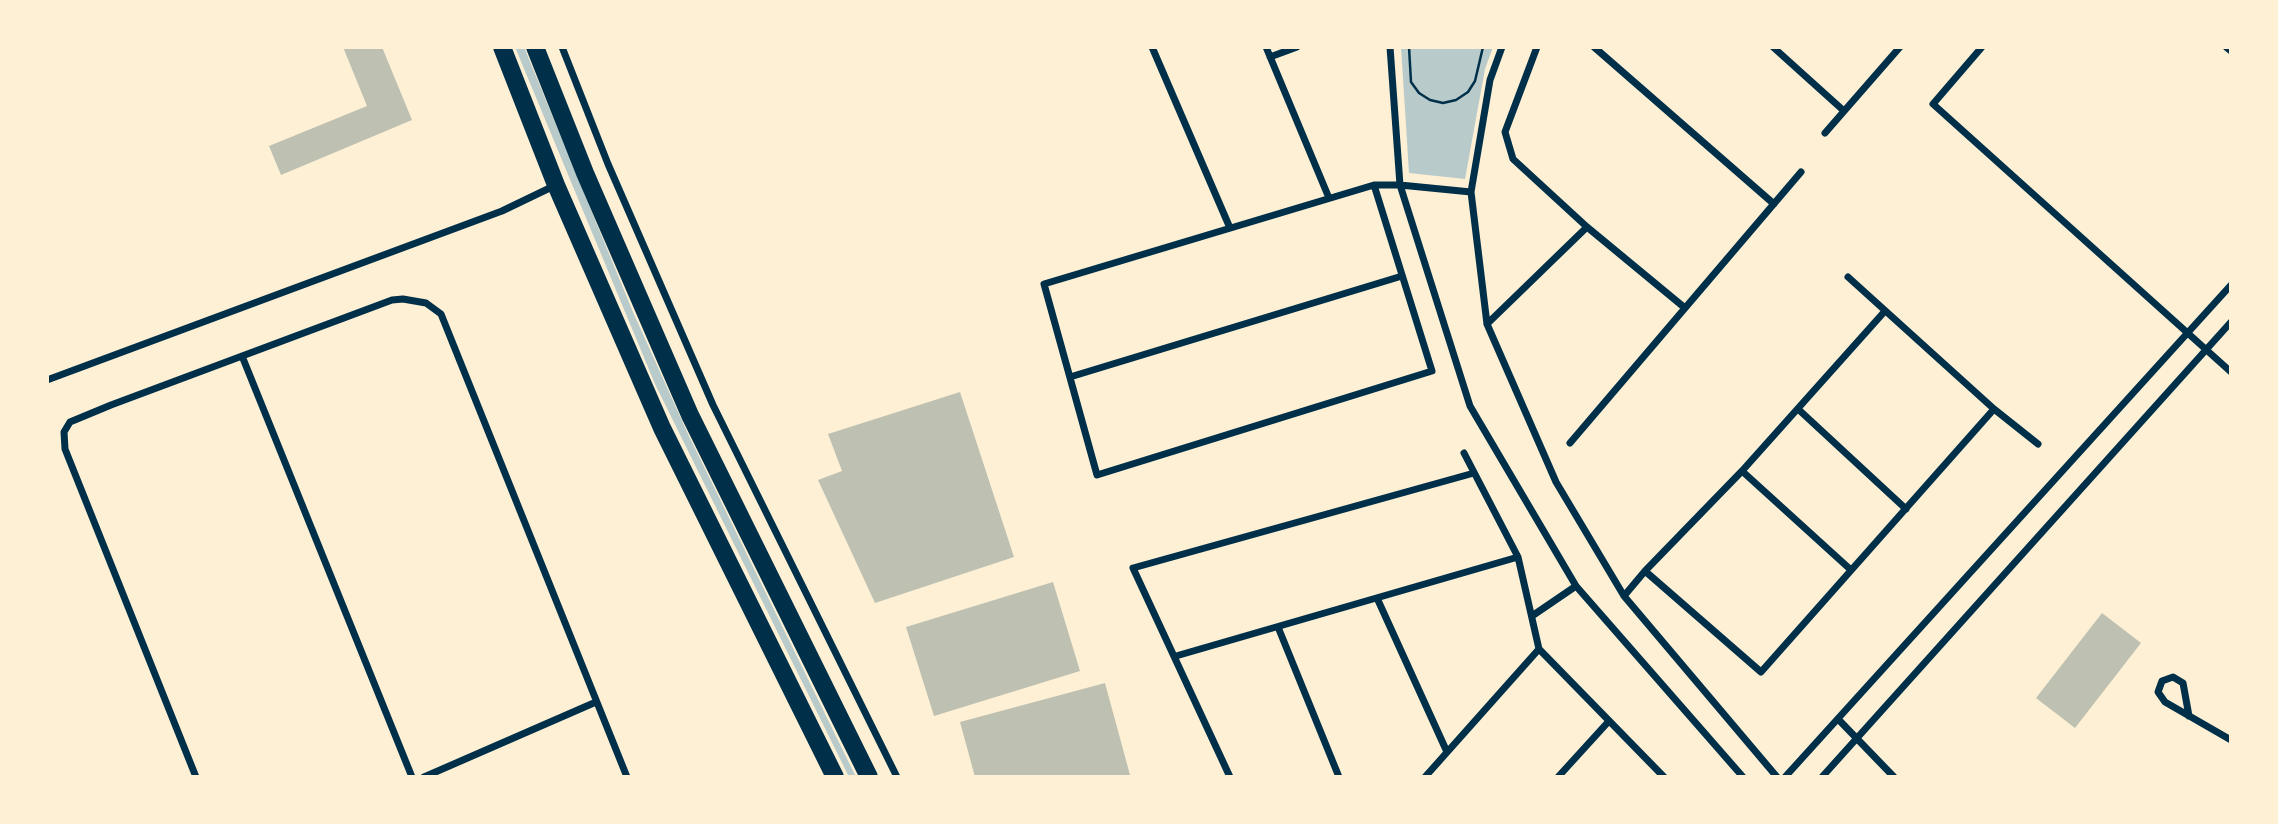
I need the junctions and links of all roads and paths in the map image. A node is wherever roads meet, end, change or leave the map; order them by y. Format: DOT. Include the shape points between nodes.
graph roads {
  1 [pos="502,47"];
  2 [pos="535,47"];
  3 [pos="562,47"];
  4 [pos="1152,47"];
  5 [pos="1266,47"];
  6 [pos="1297,47"];
  7 [pos="1390,47"];
  8 [pos="1409,47"];
  9 [pos="1483,47"];
  10 [pos="1502,47"];
  11 [pos="1537,47"];
  12 [pos="1594,47"];
  13 [pos="1773,47"];
  14 [pos="1900,47"];
  15 [pos="1982,47"];
  16 [pos="2226,47"];
  17 [pos="2231,51"];
  18 [pos="1270,57"];
  19 [pos="1844,111"];
  20 [pos="1825,133"];
  21 [pos="1801,172"];
  22 [pos="556,185"];
  23 [pos="1374,185"];
  24 [pos="1400,185"];
  25 [pos="1471,192"];
  26 [pos="1329,198"];
  27 [pos="1774,204"];
  28 [pos="1587,227"];
  29 [pos="1230,228"];
  30 [pos="1402,276"];
  31 [pos="1848,277"];
  32 [pos="2231,285"];
  33 [pos="1685,308"];
  34 [pos="1885,311"];
  35 [pos="2231,322"];
  36 [pos="1487,324"];
  37 [pos="2187,334"];
  38 [pos="2205,350"];
  39 [pos="242,356"];
  40 [pos="2231,372"];
  41 [pos="1070,377"];
  42 [pos="47,380"];
  43 [pos="1798,409"];
  44 [pos="1994,409"];
  45 [pos="1570,443"];
  46 [pos="2038,444"];
  47 [pos="1464,453"];
  48 [pos="1742,471"];
  49 [pos="1474,473"];
  50 [pos="1906,509"];
  51 [pos="1518,558"];
  52 [pos="1851,570"];
  53 [pos="1645,571"];
  54 [pos="1576,586"];
  55 [pos="1624,596"];
  56 [pos="1377,598"];
  57 [pos="1532,616"];
  58 [pos="1278,627"];
  59 [pos="1539,649"];
  60 [pos="1176,656"];
  61 [pos="596,702"];
  62 [pos="2189,716"];
  63 [pos="1838,719"];
  64 [pos="1609,721"];
  65 [pos="1856,738"];
  66 [pos="2231,740"];
  67 [pos="1447,752"];
  68 [pos="861,760"];
  69 [pos="196,777"];
  70 [pos="412,777"];
  71 [pos="424,777"];
  72 [pos="627,777"];
  73 [pos="835,777"];
  74 [pos="869,777"];
  75 [pos="879,777"];
  76 [pos="897,777"];
  77 [pos="1230,777"];
  78 [pos="1339,777"];
  79 [pos="1425,777"];
  80 [pos="1558,777"];
  81 [pos="1664,777"];
  82 [pos="1743,777"];
  83 [pos="1777,777"];
  84 [pos="1785,777"];
  85 [pos="1822,777"];
  86 [pos="1894,777"];
  1 -- 22 [label="highway"];
  2 -- 68 [label="highway" via="690,415"];
  3 -- 76 [label="street" via="713,405"];
  4 -- 29 [label="street"];
  5 -- 18 [label="street"];
  6 -- 18 [label="street"];
  7 -- 24 [label="street"];
  8 -- 9 [label="path" via="1411,82 1419,93 1443,103 1468,92"];
  10 -- 25 [label="street" via="1490,80"];
  11 -- 28 [label="street" via="1504,132 1513,159"];
  12 -- 27 [label="street"];
  13 -- 19 [label="street"];
  14 -- 19 [label="street"];
  15 -- 37 [label="street" via="1933,104"];
  16 -- 17 [label="street"];
  18 -- 26 [label="street"];
  19 -- 20 [label="street"];
  21 -- 27 [label="street"];
  22 -- 42 [label="street" via="502,211"];
  22 -- 73 [label="highway" via="662,428"];
  23 -- 24 [label="street"];
  23 -- 26 [label="street"];
  23 -- 30 [label="street"];
  24 -- 25 [label="street"];
  24 -- 54 [label="street" via="1470,406"];
  25 -- 36 [label="street"];
  26 -- 29 [label="street"];
  27 -- 33 [label="street"];
  28 -- 33 [label="street"];
  28 -- 36 [label="street"];
  29 -- 41 [label="street" via="1044,284"];
  30 -- 41 [label="street"];
  30 -- 41 [label="street" via="1432,371 1097,475"];
  31 -- 34 [label="street"];
  32 -- 37 [label="street"];
  33 -- 45 [label="street"];
  34 -- 43 [label="street"];
  34 -- 44 [label="street"];
  35 -- 38 [label="street"];
  36 -- 55 [label="street" via="1556,482"];
  37 -- 38 [label="street"];
  37 -- 63 [label="street"];
  38 -- 40 [label="street"];
  38 -- 65 [label="street"];
  39 -- 61 [label="street" via="392,300 415,300 436,309"];
  39 -- 69 [label="street" via="70,422 63,437"];
  39 -- 70 [label="street"];
  43 -- 48 [label="street"];
  43 -- 50 [label="street"];
  44 -- 46 [label="street"];
  44 -- 50 [label="street"];
  47 -- 49 [label="street"];
  48 -- 52 [label="street"];
  48 -- 53 [label="street"];
  49 -- 51 [label="street"];
  49 -- 60 [label="street" via="1133,568"];
  50 -- 52 [label="street"];
  51 -- 56 [label="street"];
  51 -- 57 [label="street"];
  52 -- 53 [label="street" via="1761,671"];
  53 -- 55 [label="street"];
  54 -- 57 [label="street"];
  54 -- 82 [label="street"];
  55 -- 83 [label="street"];
  56 -- 58 [label="street"];
  56 -- 67 [label="street"];
  57 -- 59 [label="street"];
  58 -- 60 [label="street"];
  58 -- 78 [label="street"];
  59 -- 64 [label="street"];
  59 -- 67 [label="street"];
  60 -- 77 [label="street"];
  61 -- 71 [label="street"];
  61 -- 72 [label="street"];
  62 -- 62 [label="street" via="2165,702 2158,692 2162,681 2173,677 2183,683"];
  62 -- 66 [label="street"];
  63 -- 65 [label="street"];
  63 -- 84 [label="street"];
  64 -- 80 [label="street"];
  64 -- 81 [label="street"];
  65 -- 85 [label="street"];
  65 -- 86 [label="street"];
  67 -- 79 [label="street"];
  68 -- 74 [label="highway"];
  68 -- 75 [label="highway"];
}
